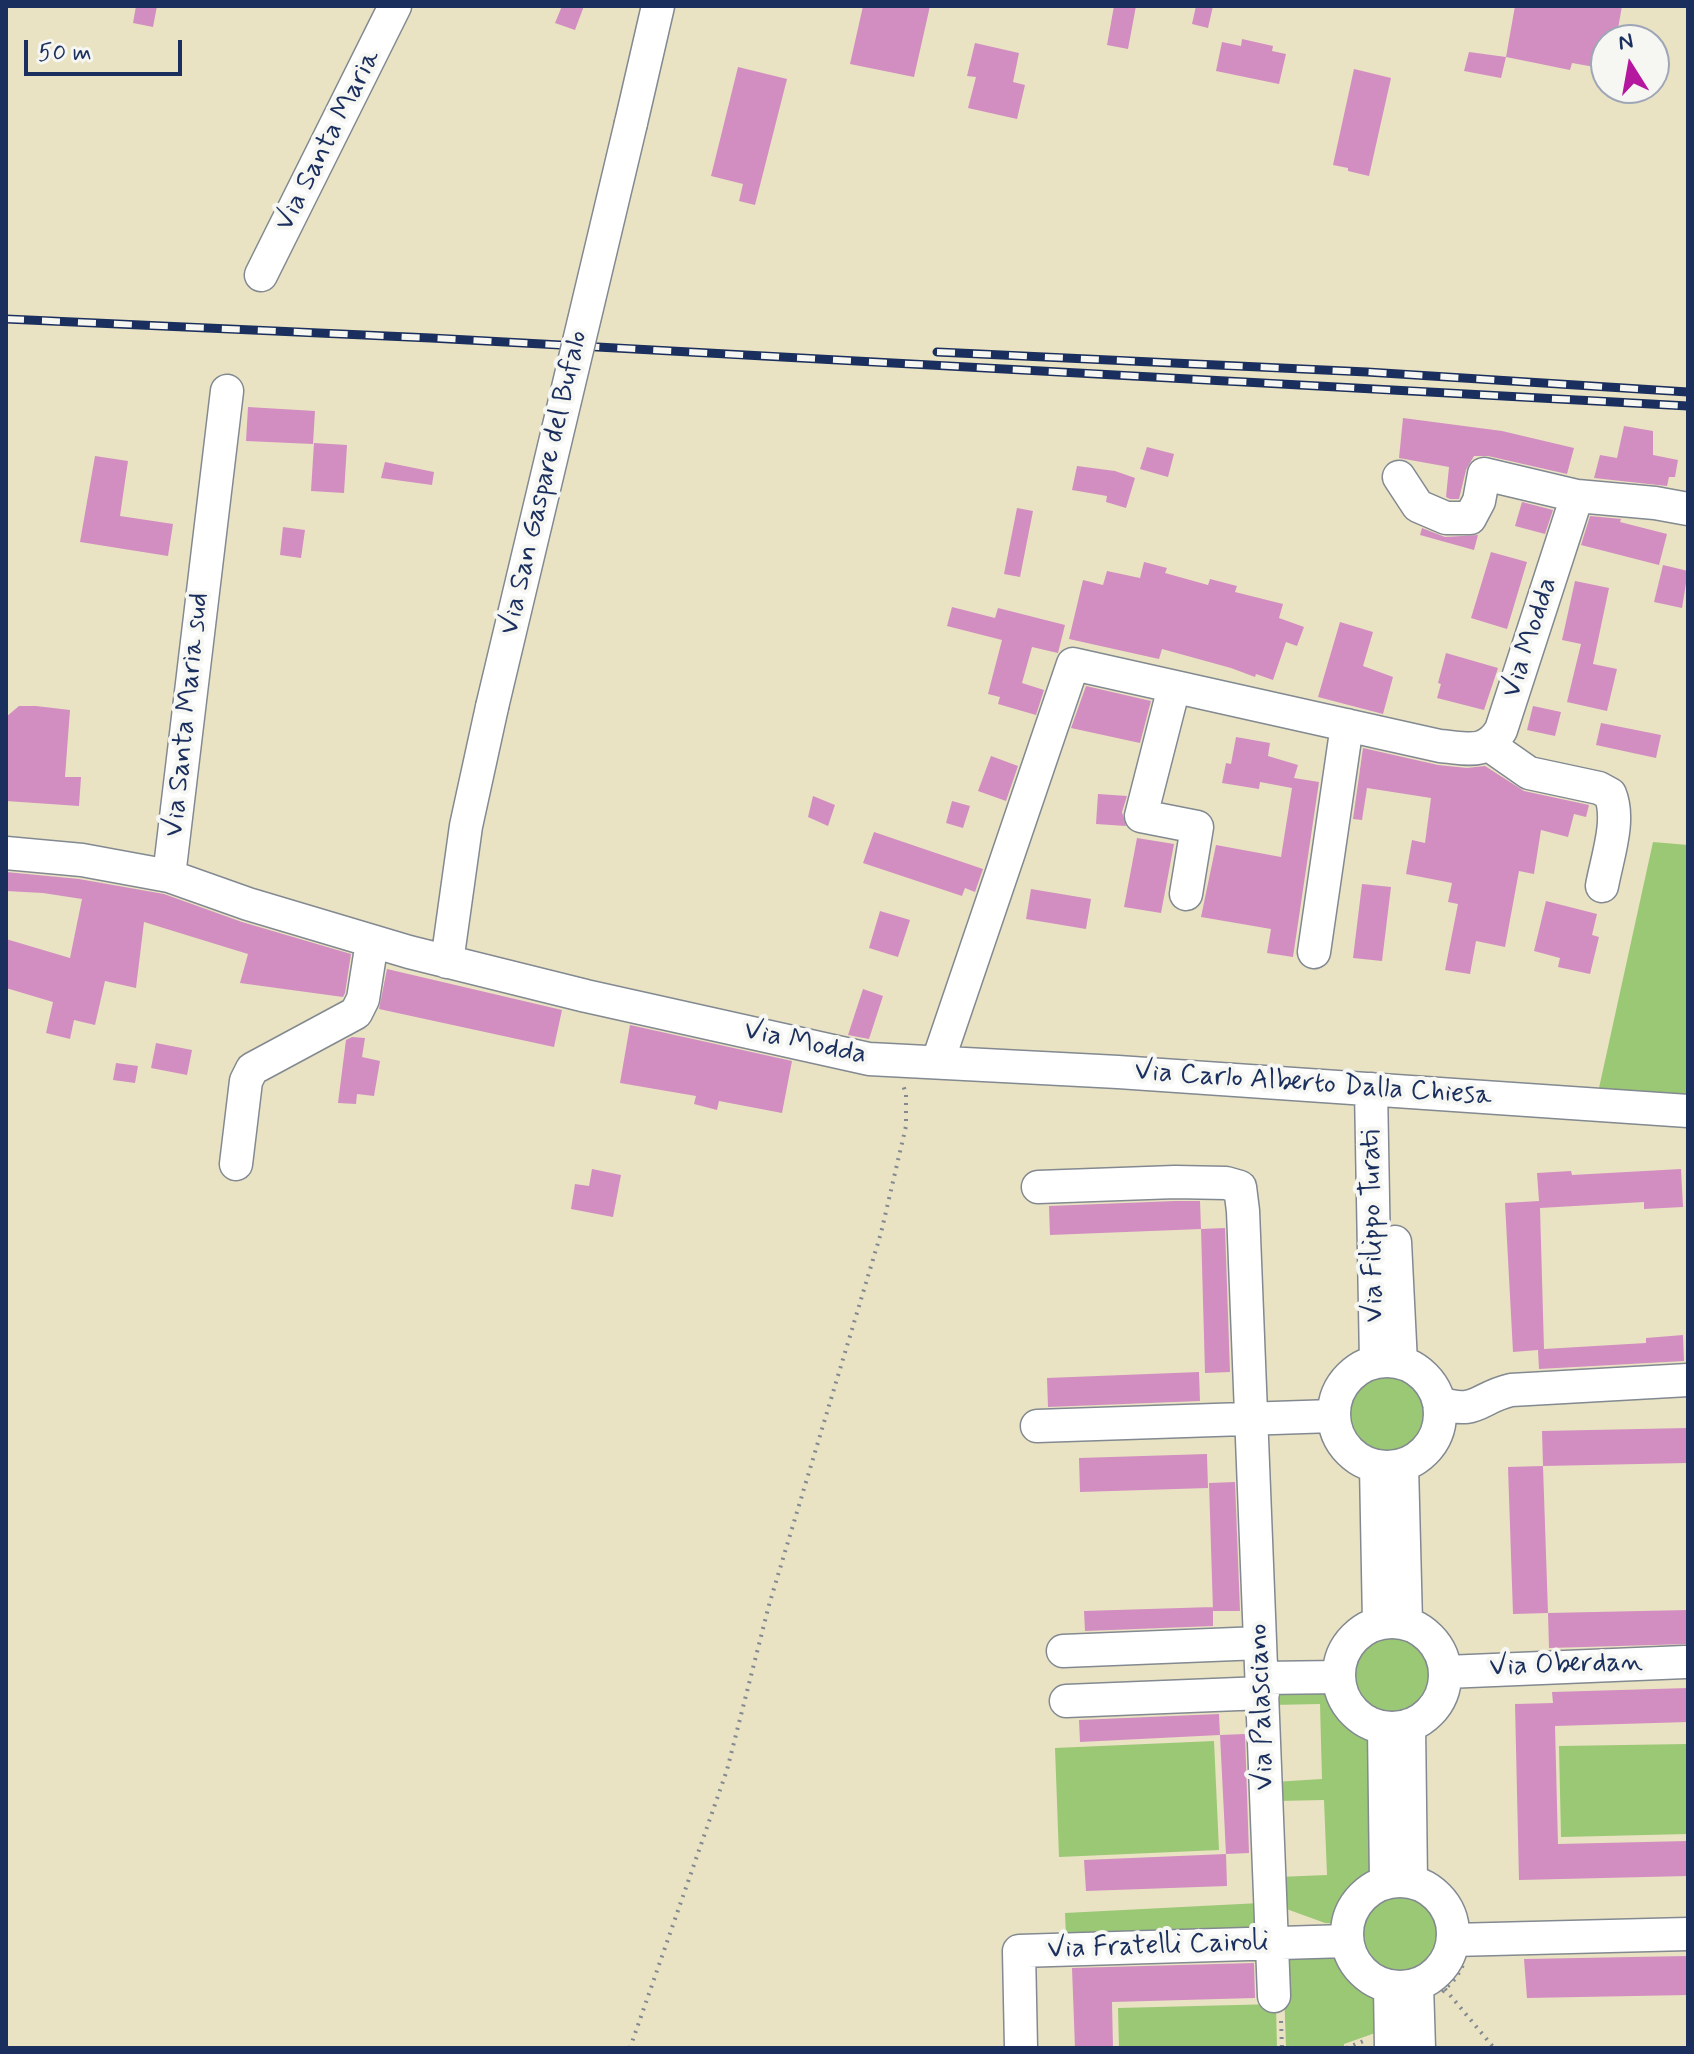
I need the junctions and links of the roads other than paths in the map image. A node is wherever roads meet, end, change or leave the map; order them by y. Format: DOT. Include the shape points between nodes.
graph roads {
  1 [pos="395,6"];
  2 [pos="658,6"];
  3 [pos="261,275"];
  4 [pos="227,391"];
  5 [pos="1399,477"];
  6 [pos="1577,496"];
  7 [pos="1688,509"];
  8 [pos="1174,687"];
  9 [pos="1347,725"];
  10 [pos="1489,745"];
  11 [pos="6,853"];
  12 [pos="169,876"];
  13 [pos="1602,886"];
  14 [pos="1186,894"];
  15 [pos="372,942"];
  16 [pos="1314,952"];
  17 [pos="447,962"];
  18 [pos="938,1061"];
  19 [pos="1379,1090"];
  20 [pos="1688,1111"];
  21 [pos="236,1164"];
  22 [pos="1038,1187"];
  23 [pos="1388,1362"];
  24 [pos="1688,1380"];
  25 [pos="1439,1403"];
  26 [pos="1333,1416"];
  27 [pos="1252,1418"];
  28 [pos="1037,1426"];
  29 [pos="1389,1466"];
  30 [pos="1392,1623"];
  31 [pos="1260,1643"];
  32 [pos="1063,1651"];
  33 [pos="1685,1662"];
  34 [pos="1446,1672"];
  35 [pos="1339,1677"];
  36 [pos="1262,1685"];
  37 [pos="1066,1701"];
  38 [pos="1396,1726"];
  39 [pos="1399,1882"];
  40 [pos="1688,1934"];
  41 [pos="1462,1940"];
  42 [pos="1346,1941"];
  43 [pos="1272,1943"];
  44 [pos="1417,1991"];
  45 [pos="1274,1996"];
  46 [pos="1021,2048"];
  47 [pos="1391,2048"];
  48 [pos="1419,2048"];
  1 -- 3 [label="street, Via Santa Maria"];
  2 -- 17 [label="street, Via San Gaspare del Bufalo, bridge" via="492,707 466,826"];
  4 -- 12 [label="street, Via Santa Maria sud"];
  5 -- 6 [label="street" via="1418,506 1446,518 1470,518 1484,474"];
  6 -- 7 [label="street"];
  6 -- 10 [label="street, Via Modda" via="1501,730"];
  8 -- 9 [label="street"];
  8 -- 14 [label="street" via="1141,816 1197,827"];
  8 -- 18 [label="street" via="1073,664"];
  9 -- 10 [label="street" via="1440,746"];
  9 -- 16 [label="street"];
  10 -- 13 [label="street" via="1529,773 1610,794 1614,819"];
  11 -- 12 [label="street, Via Santa Maria sud"];
  12 -- 15 [label="street, Via Modda"];
  15 -- 17 [label="street, Via Modda"];
  15 -- 21 [label="street" via="356,1013 252,1069"];
  17 -- 18 [label="street, Via Modda" via="840,1053 895,1062"];
  18 -- 19 [label="street, Via Carlo Alberto Dalla Chiesa"];
  19 -- 20 [label="street, Via Carlo Alberto Dalla Chiesa"];
  19 -- 23 [label="street, Via Filippo Turati"];
  22 -- 27 [label="street, Via Palasciano" via="1175,1182 1240,1187"];
  23 -- 25 [label="street, Via Filippo Turati" via="1425,1377"];
  23 -- 26 [label="street, Via Filippo Turati" via="1357,1370 1344,1382"];
  24 -- 25 [label="street" via="1511,1390 1468,1408"];
  25 -- 29 [label="street" via="1433,1441 1420,1456"];
  26 -- 27 [label="street"];
  26 -- 29 [label="street" via="1345,1448 1359,1460"];
  27 -- 28 [label="street"];
  27 -- 31 [label="street, Via Palasciano"];
  29 -- 30 [label="street"];
  30 -- 34 [label="street" via="1420,1629 1432,1639"];
  30 -- 35 [label="street" via="1358,1634 1347,1646"];
  31 -- 32 [label="street"];
  31 -- 36 [label="street, Via Palasciano"];
  33 -- 34 [label="street, Via Oberdan"];
  34 -- 38 [label="street" via="1443,1692 1424,1718"];
  35 -- 36 [label="street"];
  35 -- 38 [label="street" via="1354,1712 1367,1721"];
  36 -- 37 [label="street"];
  36 -- 43 [label="street, Via Palasciano"];
  38 -- 39 [label="street"];
  39 -- 41 [label="street" via="1431,1891 1442,1901"];
  39 -- 42 [label="street" via="1368,1891 1354,1905"];
  40 -- 41 [label="street"];
  41 -- 44 [label="street"];
  42 -- 43 [label="street, Via Fratelli Cairoli"];
  42 -- 44 [label="street" via="1361,1971 1374,1981"];
  43 -- 45 [label="street, Via Palasciano"];
  43 -- 46 [label="street, Via Fratelli Cairoli" via="1019,1951"];
  44 -- 47 [label="street"];
  44 -- 48 [label="street"];
}
